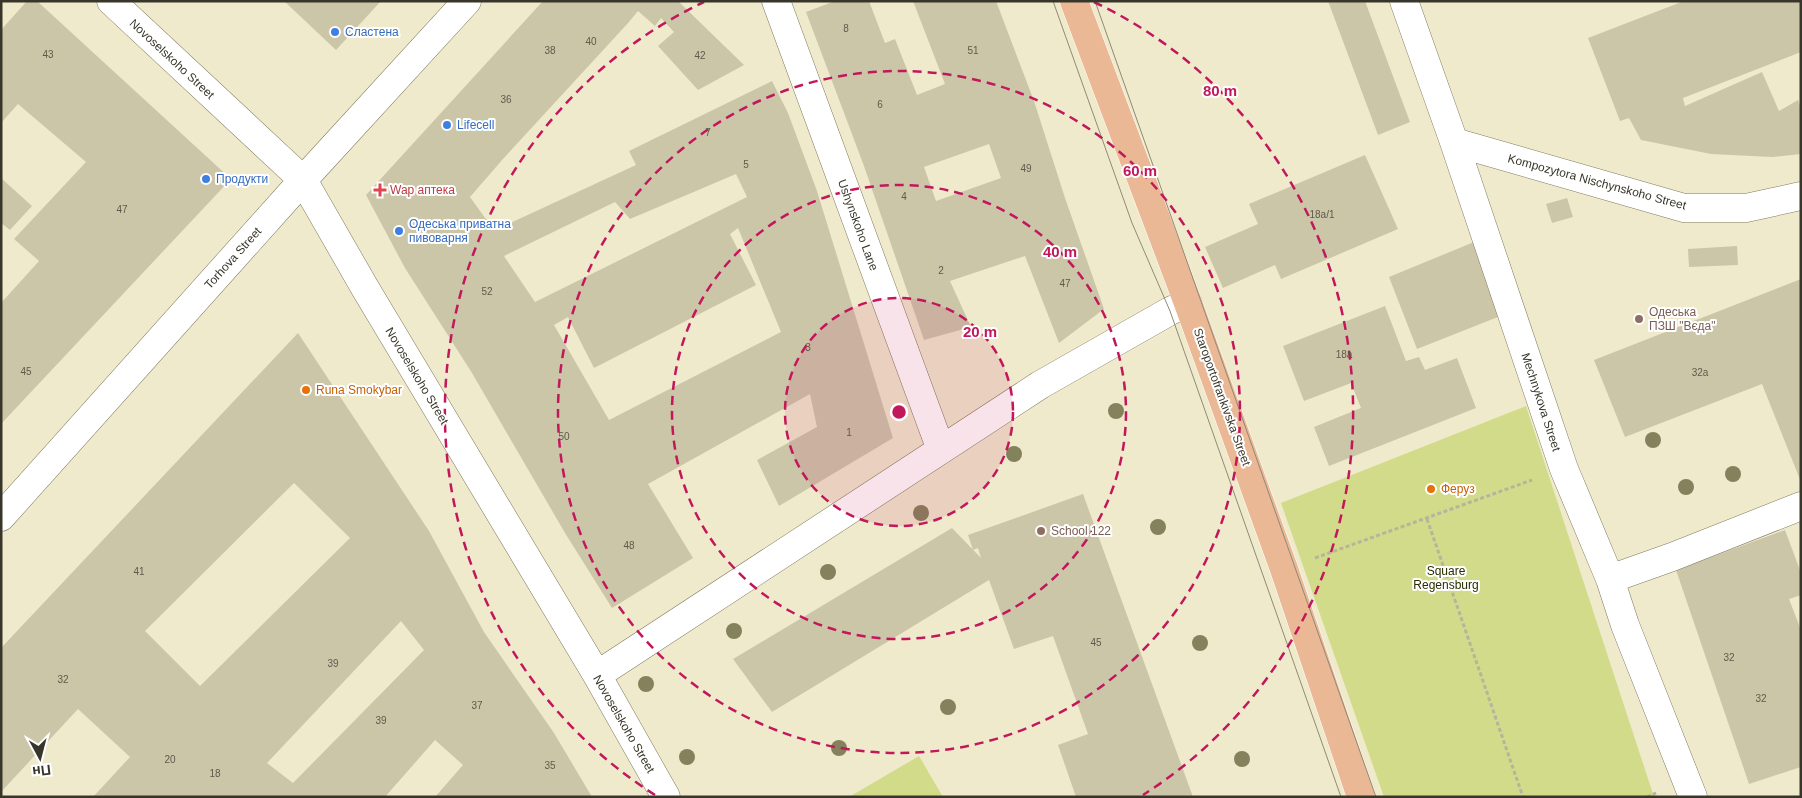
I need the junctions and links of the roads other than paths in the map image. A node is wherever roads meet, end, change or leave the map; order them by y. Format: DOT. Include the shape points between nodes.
graph roads {
  1 [pos="111,1"];
  2 [pos="467,1"];
  3 [pos="776,1"];
  4 [pos="1074,1"];
  5 [pos="1404,1"];
  6 [pos="1454,142"];
  7 [pos="303,180"];
  8 [pos="1801,196"];
  9 [pos="1188,303"];
  10 [pos="940,450"];
  11 [pos="1801,506"];
  12 [pos="1,517"];
  13 [pos="1610,579"];
  14 [pos="597,675"];
  15 [pos="666,797"];
  16 [pos="1361,797"];
  17 [pos="1693,797"];
  1 -- 7 [label="street, Novoselskoho Street"];
  2 -- 7 [label="street, Torhova Street"];
  3 -- 10 [label="street, Ushynskoho Lane"];
  4 -- 9 [label="main road, Staroportofrankivska Street"];
  5 -- 6 [label="street, Mechnykova Street"];
  6 -- 8 [label="street, Kompozytora Nischynskoho Street" via="1684,208 1746,208"];
  6 -- 13 [label="street, Mechnykova Street" via="1564,469"];
  7 -- 12 [label="street, Torhova Street"];
  7 -- 14 [label="street, Novoselskoho Street"];
  9 -- 10 [label="street" via="1040,385"];
  9 -- 16 [label="main road, Staroportofrankivska Street" via="1284,569"];
  10 -- 14 [label="street"];
  11 -- 13 [label="street"];
  13 -- 17 [label="street, Mechnykova Street"];
  14 -- 15 [label="street, Novoselskoho Street"];
}
